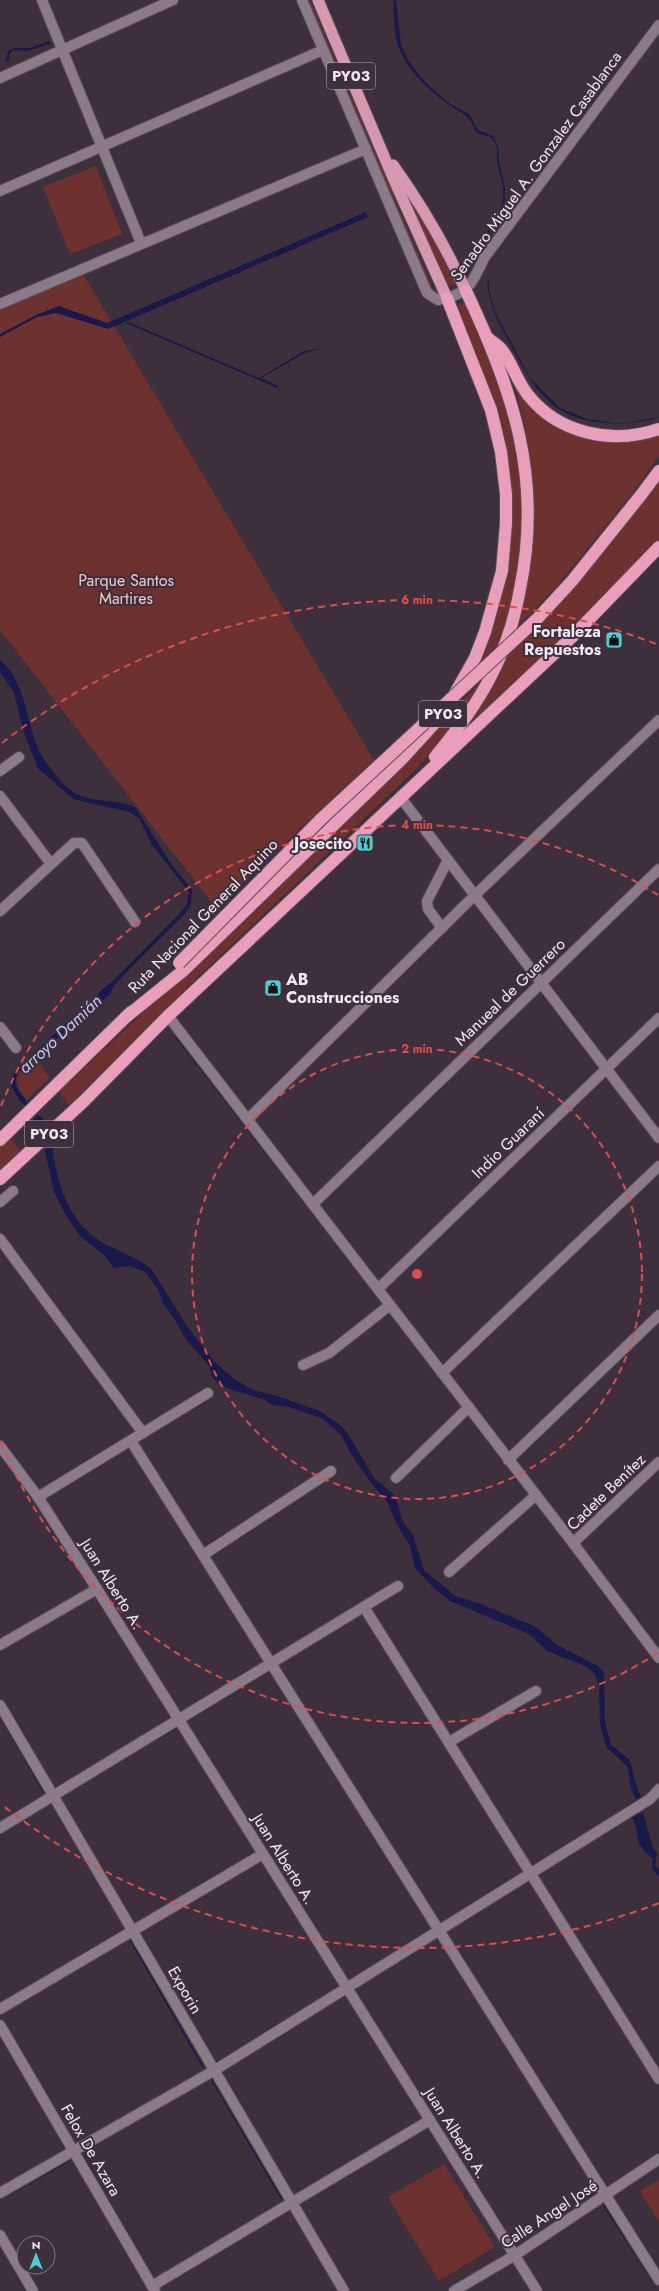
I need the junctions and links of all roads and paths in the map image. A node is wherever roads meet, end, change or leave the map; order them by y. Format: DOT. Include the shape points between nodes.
graph roads {
  1 [pos="42,0"];
  2 [pos="173,0"];
  3 [pos="302,0"];
  4 [pos="318,0"];
  5 [pos="659,25"];
  6 [pos="62,50"];
  7 [pos="324,50"];
  8 [pos="0,78"];
  9 [pos="102,146"];
  10 [pos="366,149"];
  11 [pos="384,153"];
  12 [pos="0,191"];
  13 [pos="141,243"];
  14 [pos="466,291"];
  15 [pos="447,298"];
  16 [pos="0,304"];
  17 [pos="487,337"];
  18 [pos="659,429"];
  19 [pos="659,471"];
  20 [pos="659,547"];
  21 [pos="659,720"];
  22 [pos="19,757"];
  23 [pos="0,771"];
  24 [pos="404,795"];
  25 [pos="0,796"];
  26 [pos="448,860"];
  27 [pos="51,864"];
  28 [pos="659,869"];
  29 [pos="475,895"];
  30 [pos="0,911"];
  31 [pos="135,922"];
  32 [pos="442,928"];
  33 [pos="541,983"];
  34 [pos="168,1016"];
  35 [pos="126,1017"];
  36 [pos="659,1018"];
  37 [pos="0,1027"];
  38 [pos="16,1048"];
  39 [pos="606,1069"];
  40 [pos="248,1119"];
  41 [pos="659,1138"];
  42 [pos="0,1140"];
  43 [pos="659,1166"];
  44 [pos="0,1179"];
  45 [pos="12,1191"];
  46 [pos="0,1202"];
  47 [pos="313,1204"];
  48 [pos="0,1239"];
  49 [pos="378,1289"];
  50 [pos="390,1305"];
  51 [pos="659,1315"];
  52 [pos="303,1365"];
  53 [pos="442,1372"];
  54 [pos="208,1393"];
  55 [pos="469,1407"];
  56 [pos="143,1433"];
  57 [pos="131,1441"];
  58 [pos="0,1446"];
  59 [pos="508,1460"];
  60 [pos="659,1462"];
  61 [pos="331,1470"];
  62 [pos="396,1478"];
  63 [pos="535,1496"];
  64 [pos="38,1497"];
  65 [pos="573,1543"];
  66 [pos="203,1556"];
  67 [pos="449,1572"];
  68 [pos="398,1586"];
  69 [pos="98,1589"];
  70 [pos="364,1607"];
  71 [pos="0,1645"];
  72 [pos="659,1658"];
  73 [pos="271,1664"];
  74 [pos="536,1692"];
  75 [pos="0,1705"];
  76 [pos="179,1720"];
  77 [pos="449,1742"];
  78 [pos="659,1789"];
  79 [pos="54,1796"];
  80 [pos="0,1828"];
  81 [pos="263,1854"];
  82 [pos="531,1874"];
  83 [pos="133,1931"];
  84 [pos="439,1931"];
  85 [pos="348,1989"];
  86 [pos="0,2009"];
  87 [pos="0,2025"];
  88 [pos="215,2070"];
  89 [pos="659,2079"];
  90 [pos="430,2120"];
  91 [pos="74,2151"];
  92 [pos="659,2159"];
  93 [pos="0,2193"];
  94 [pos="605,2195"];
  95 [pos="292,2203"];
  96 [pos="0,2235"];
  97 [pos="515,2255"];
  98 [pos="659,2280"];
  99 [pos="154,2288"];
  100 [pos="33,2291"];
  101 [pos="344,2291"];
  102 [pos="454,2291"];
  103 [pos="537,2291"];
  1 -- 6 [label="street"];
  2 -- 6 [label="street"];
  3 -- 7 [label="street"];
  4 -- 11 [label="highway, PY03"];
  5 -- 14 [label="street, Senadro Miguel A. Gonzalez Casablanca" via="484,258"];
  6 -- 8 [label="street"];
  6 -- 9 [label="street"];
  7 -- 9 [label="street"];
  7 -- 10 [label="street"];
  9 -- 12 [label="street"];
  9 -- 13 [label="street"];
  10 -- 13 [label="street"];
  10 -- 15 [label="street" via="427,293 438,300"];
  11 -- 14 [label="highway, PY03" via="420,205"];
  11 -- 15 [label="highway, PY03"];
  13 -- 16 [label="street"];
  14 -- 15 [label="street, Senadro Miguel A. Gonzalez Casablanca"];
  14 -- 17 [label="highway, PY03"];
  15 -- 35 [label="highway, PY03" via="490,410 501,452 506,494 502,571 475,658 444,713 402,760 184,970"];
  17 -- 18 [label="highway" via="501,350 528,394 540,407 559,420 580,430 604,436 634,435"];
  17 -- 24 [label="highway, PY03" via="514,409 525,466 529,510 523,576 508,634 493,672 466,718"];
  19 -- 35 [label="highway, Ruta Nacional General Aquino / PY03, bridge" via="572,580 537,619 320,820"];
  20 -- 24 [label="highway, PY03" via="573,636"];
  21 -- 29 [label="street"];
  22 -- 23 [label="street"];
  24 -- 26 [label="street"];
  24 -- 34 [label="highway, PY03"];
  25 -- 27 [label="street"];
  26 -- 29 [label="street"];
  26 -- 32 [label="street" via="427,901 428,908"];
  27 -- 30 [label="street"];
  27 -- 31 [label="street" via="74,843 82,844"];
  28 -- 33 [label="street, Manueal de Guerrero"];
  29 -- 32 [label="street"];
  29 -- 33 [label="street"];
  32 -- 40 [label="street"];
  33 -- 39 [label="street"];
  33 -- 47 [label="street, Manueal de Guerrero"];
  34 -- 40 [label="street"];
  34 -- 44 [label="highway, PY03" via="84,1101"];
  35 -- 42 [label="highway, Ruta Nacional General Aquino / PY03"];
  36 -- 39 [label="street, Indio Guaraní"];
  37 -- 38 [label="street"];
  39 -- 41 [label="street"];
  39 -- 49 [label="street, Indio Guaraní"];
  40 -- 47 [label="street"];
  43 -- 53 [label="street"];
  45 -- 46 [label="street"];
  47 -- 49 [label="street"];
  48 -- 56 [label="street"];
  49 -- 50 [label="street"];
  50 -- 52 [label="street" via="329,1353"];
  50 -- 53 [label="street"];
  51 -- 59 [label="street"];
  53 -- 55 [label="street"];
  54 -- 56 [label="street"];
  55 -- 59 [label="street"];
  55 -- 62 [label="street"];
  56 -- 57 [label="street"];
  57 -- 64 [label="street"];
  57 -- 66 [label="street"];
  58 -- 64 [label="street, Juan Alberto A."];
  59 -- 63 [label="street"];
  60 -- 65 [label="street, Cadete Benítez"];
  61 -- 66 [label="street"];
  63 -- 65 [label="street"];
  63 -- 67 [label="street"];
  64 -- 69 [label="street, Juan Alberto A."];
  65 -- 72 [label="street"];
  66 -- 73 [label="street"];
  68 -- 70 [label="street"];
  69 -- 71 [label="street"];
  69 -- 76 [label="street, Juan Alberto A."];
  70 -- 73 [label="street"];
  70 -- 77 [label="street"];
  73 -- 76 [label="street"];
  73 -- 84 [label="street"];
  74 -- 77 [label="street"];
  75 -- 79 [label="street, Exporin"];
  76 -- 79 [label="street"];
  76 -- 81 [label="street, Juan Alberto A."];
  77 -- 82 [label="street"];
  78 -- 82 [label="street" via="650,1799"];
  79 -- 80 [label="street"];
  79 -- 83 [label="street, Exporin"];
  81 -- 83 [label="street"];
  81 -- 85 [label="street, Juan Alberto A."];
  82 -- 84 [label="street"];
  82 -- 89 [label="street"];
  83 -- 86 [label="street"];
  83 -- 88 [label="street, Exporin"];
  84 -- 85 [label="street"];
  84 -- 94 [label="street"];
  85 -- 88 [label="street"];
  85 -- 90 [label="street, Juan Alberto A."];
  87 -- 91 [label="street, Felox De Azara"];
  88 -- 91 [label="street"];
  88 -- 95 [label="street, Exporin"];
  90 -- 95 [label="street"];
  90 -- 97 [label="street, Juan Alberto A."];
  91 -- 93 [label="street"];
  91 -- 99 [label="street, Felox De Azara"];
  92 -- 94 [label="street, Calle Angel José"];
  94 -- 97 [label="street, Calle Angel José"];
  94 -- 98 [label="street"];
  95 -- 99 [label="street"];
  95 -- 101 [label="street, Exporin"];
  96 -- 100 [label="street"];
  97 -- 102 [label="street, Calle Angel José"];
  97 -- 103 [label="street, Juan Alberto A."];
}
